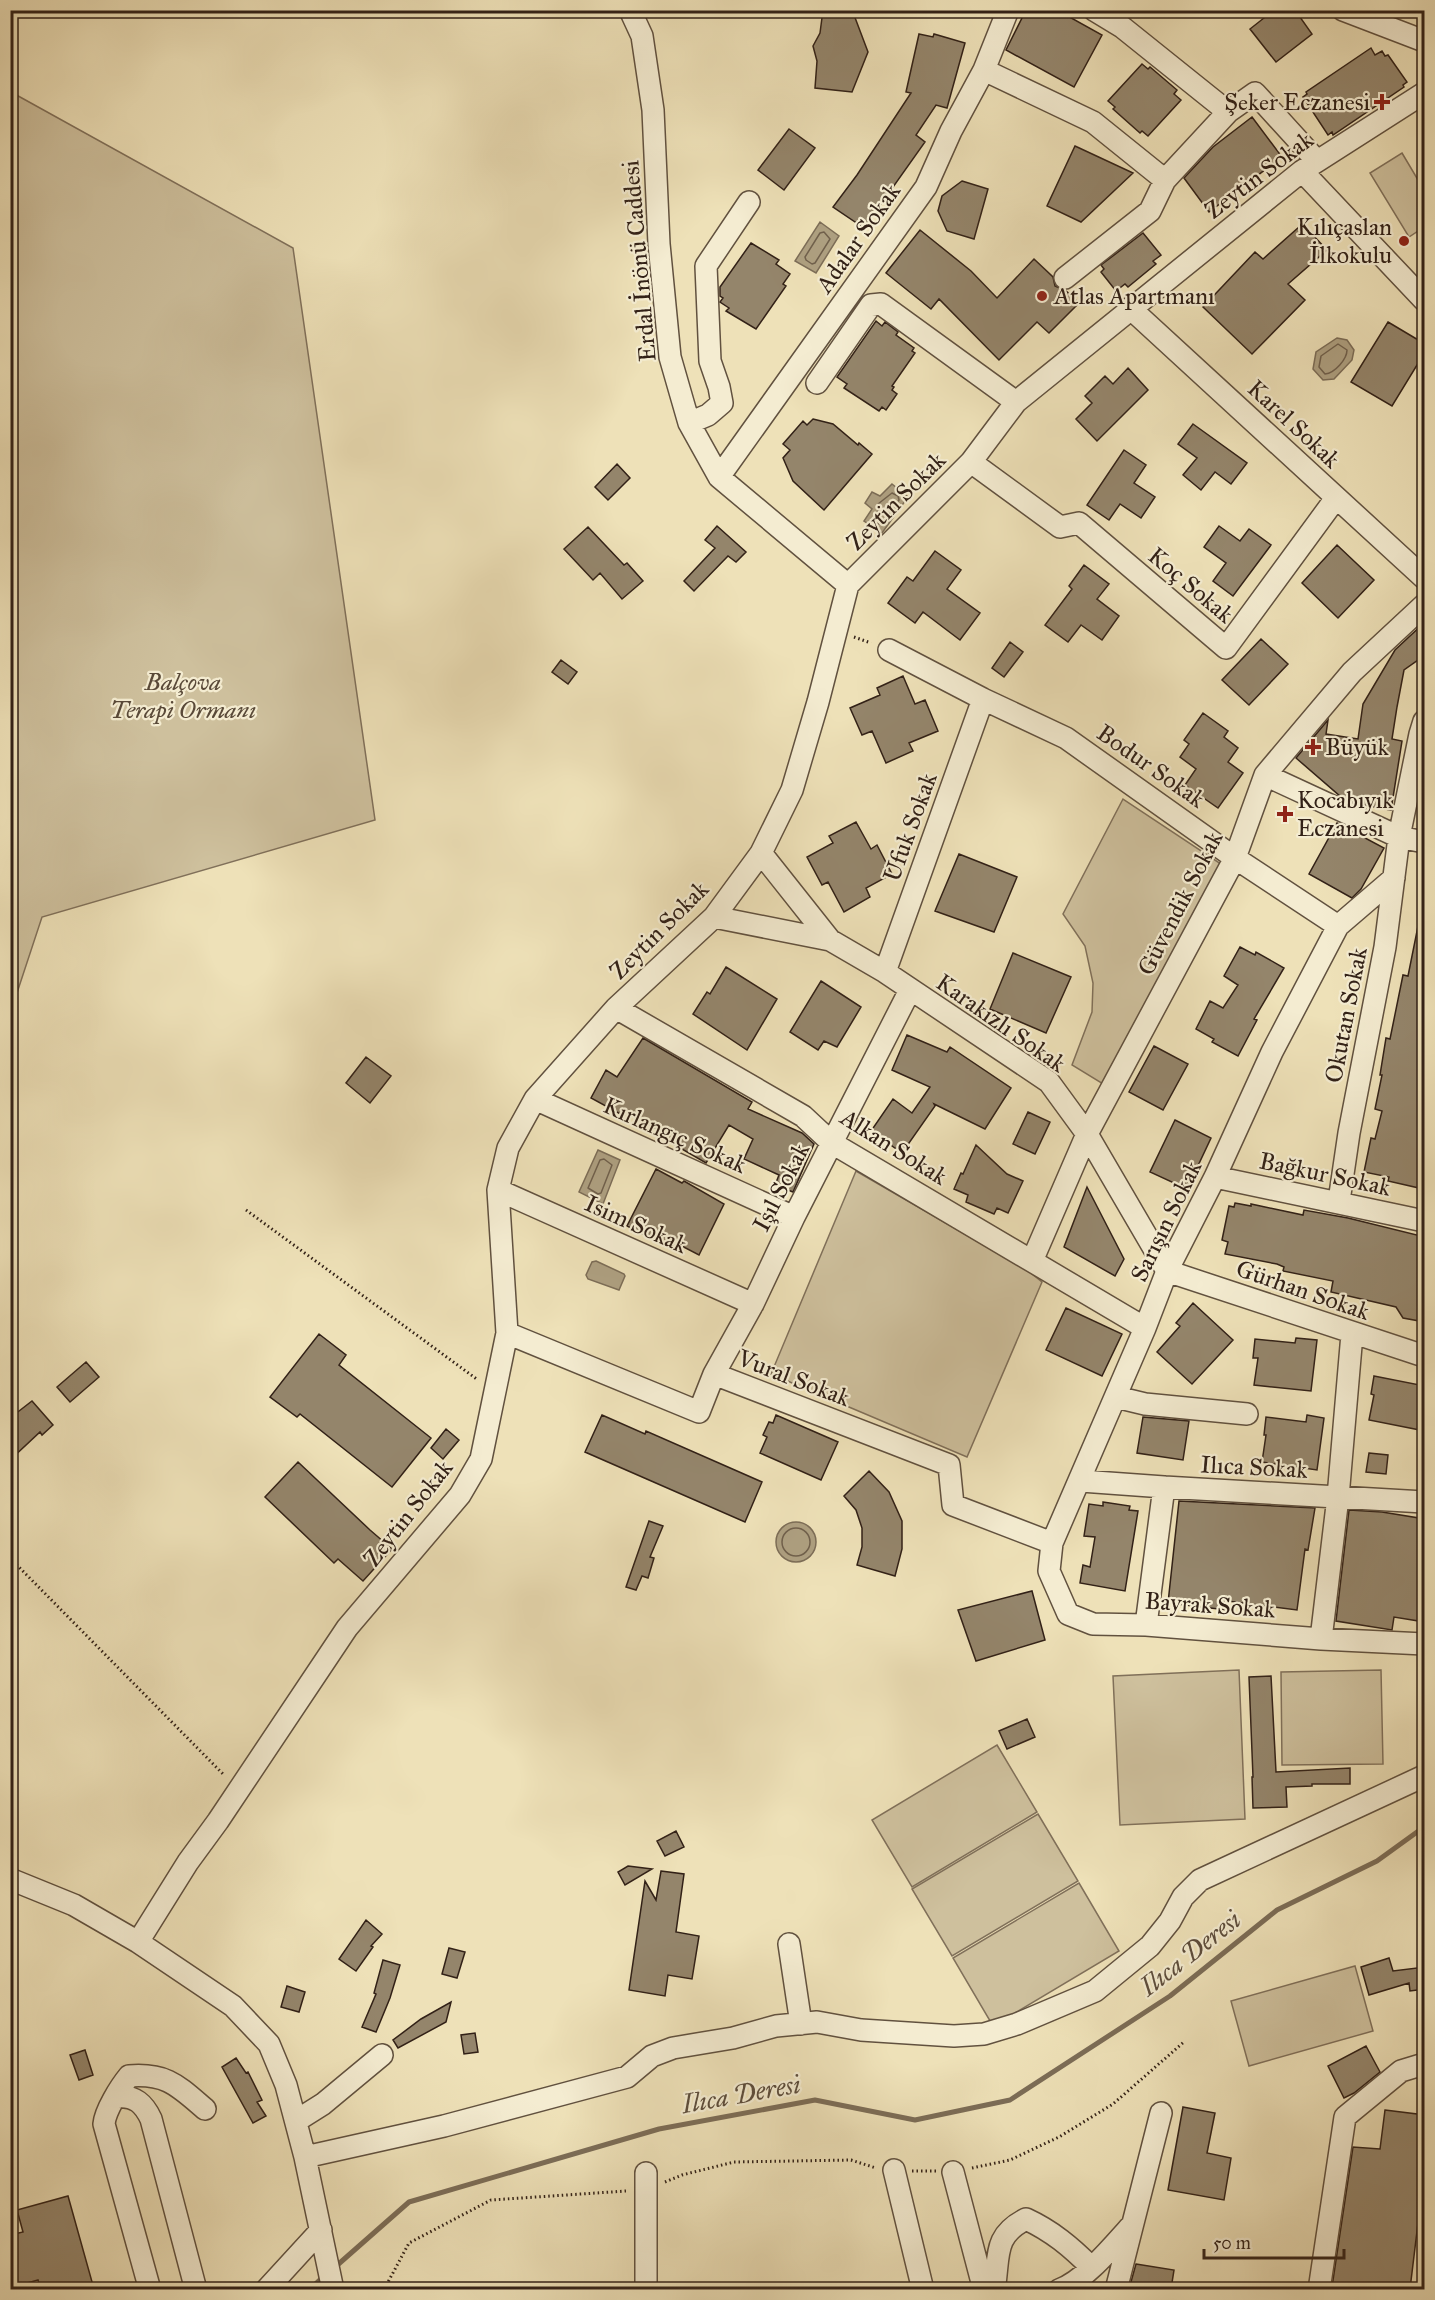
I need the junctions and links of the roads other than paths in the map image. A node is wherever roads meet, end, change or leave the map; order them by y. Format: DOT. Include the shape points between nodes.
graph roads {
  1 [pos="630,10"];
  2 [pos="1008,10"];
  3 [pos="1094,10"];
  4 [pos="1343,10"];
  5 [pos="1425,41"];
  6 [pos="984,70"];
  7 [pos="1425,93"];
  8 [pos="1228,112"];
  9 [pos="1310,166"];
  10 [pos="1165,180"];
  11 [pos="749,202"];
  12 [pos="1065,278"];
  13 [pos="1425,300"];
  14 [pos="1130,308"];
  15 [pos="817,383"];
  16 [pos="1016,402"];
  17 [pos="689,423"];
  18 [pos="971,462"];
  19 [pos="719,477"];
  20 [pos="1336,498"];
  21 [pos="1425,578"];
  22 [pos="848,585"];
  23 [pos="1425,605"];
  24 [pos="889,650"];
  25 [pos="983,699"];
  26 [pos="1425,721"];
  27 [pos="1265,775"];
  28 [pos="1399,837"];
  29 [pos="1425,842"];
  30 [pos="760,853"];
  31 [pos="1235,858"];
  32 [pos="1394,878"];
  33 [pos="714,917"];
  34 [pos="1338,926"];
  35 [pos="830,940"];
  36 [pos="885,972"];
  37 [pos="910,990"];
  38 [pos="616,1008"];
  39 [pos="535,1099"];
  40 [pos="1087,1134"];
  41 [pos="832,1143"];
  42 [pos="1215,1177"];
  43 [pos="498,1190"];
  44 [pos="1339,1202"];
  45 [pos="794,1217"];
  46 [pos="1425,1221"];
  47 [pos="1032,1261"];
  48 [pos="1167,1271"];
  49 [pos="753,1304"];
  50 [pos="1145,1328"];
  51 [pos="507,1334"];
  52 [pos="1352,1334"];
  53 [pos="1425,1356"];
  54 [pos="714,1374"];
  55 [pos="1116,1397"];
  56 [pos="1247,1414"];
  57 [pos="1081,1481"];
  58 [pos="1164,1487"];
  59 [pos="1338,1497"];
  60 [pos="1425,1502"];
  61 [pos="1052,1544"];
  62 [pos="1146,1625"];
  63 [pos="1321,1639"];
  64 [pos="1425,1644"];
  65 [pos="1425,1776"];
  66 [pos="10,1879"];
  67 [pos="138,1942"];
  68 [pos="789,1944"];
  69 [pos="801,2024"];
  70 [pos="382,2055"];
  71 [pos="1425,2064"];
  72 [pos="117,2097"];
  73 [pos="205,2109"];
  74 [pos="1161,2113"];
  75 [pos="296,2121"];
  76 [pos="305,2157"];
  77 [pos="894,2170"];
  78 [pos="953,2172"];
  79 [pos="646,2181"];
  80 [pos="1133,2224"];
  81 [pos="322,2235"];
  82 [pos="1091,2267"];
  83 [pos="150,2289"];
  84 [pos="196,2289"];
  85 [pos="266,2289"];
  86 [pos="333,2289"];
  87 [pos="646,2289"];
  88 [pos="922,2289"];
  89 [pos="984,2289"];
  90 [pos="994,2289"];
  91 [pos="1059,2289"];
  92 [pos="1116,2289"];
  93 [pos="1318,2289"];
  1 -- 17 [label="street, Erdal İnönü Caddesi" via="642,36 653,110 659,244 670,357"];
  2 -- 6 [label="street, Adalar Sokak"];
  3 -- 8 [label="street" via="1122,27"];
  4 -- 5 [label="street"];
  6 -- 10 [label="street" via="1093,122"];
  6 -- 19 [label="street, Adalar Sokak" via="926,187"];
  7 -- 9 [label="street, Zeytin Sokak"];
  8 -- 9 [label="street" via="1255,93"];
  8 -- 10 [label="street"];
  9 -- 13 [label="street"];
  9 -- 14 [label="street, Zeytin Sokak"];
  10 -- 12 [label="street" via="1150,211"];
  11 -- 17 [label="street" via="706,266 710,361 722,402 708,415"];
  14 -- 16 [label="street, Zeytin Sokak"];
  14 -- 20 [label="street, Karel Sokak"];
  15 -- 16 [label="street" via="871,305 881,304"];
  16 -- 18 [label="street, Zeytin Sokak"];
  17 -- 19 [label="street, Erdal İnönü Caddesi"];
  18 -- 20 [label="street, Koç Sokak" via="1060,527 1079,524 1226,648"];
  18 -- 22 [label="street, Zeytin Sokak"];
  19 -- 22 [label="street, Erdal İnönü Caddesi"];
  20 -- 21 [label="street, Karel Sokak"];
  22 -- 30 [label="street, Zeytin Sokak" via="792,790"];
  23 -- 27 [label="street, Güvendik Sokak" via="1352,672"];
  24 -- 25 [label="street, Bodur Sokak"];
  25 -- 31 [label="street, Bodur Sokak" via="1066,738"];
  25 -- 36 [label="street, Ufuk Sokak"];
  26 -- 28 [label="street, Okutan Sokak"];
  27 -- 28 [label="street"];
  27 -- 31 [label="street, Güvendik Sokak"];
  28 -- 29 [label="street"];
  28 -- 32 [label="street, Okutan Sokak"];
  30 -- 33 [label="street, Zeytin Sokak"];
  30 -- 35 [label="street, Karakızlı Sokak"];
  31 -- 34 [label="street, Bodur Sokak"];
  31 -- 40 [label="street, Güvendik Sokak"];
  32 -- 34 [label="street"];
  32 -- 44 [label="street, Okutan Sokak"];
  33 -- 35 [label="street, Karakızlı Sokak"];
  33 -- 38 [label="street, Zeytin Sokak"];
  34 -- 42 [label="street, Sarışın Sokak" via="1272,1052"];
  35 -- 36 [label="street, Karakızlı Sokak"];
  36 -- 37 [label="street, Karakızlı Sokak"];
  37 -- 40 [label="street, Karakızlı Sokak" via="1049,1082"];
  37 -- 41 [label="street, Işıl Sokak"];
  38 -- 39 [label="street, Zeytin Sokak"];
  38 -- 41 [label="street, Alkan Sokak" via="803,1116"];
  39 -- 43 [label="street, Zeytin Sokak" via="508,1148"];
  39 -- 45 [label="street, Kırlangıç Sokak"];
  40 -- 47 [label="street, Güvendik Sokak"];
  40 -- 48 [label="street, Karakızlı Sokak"];
  41 -- 45 [label="street, Işıl Sokak"];
  41 -- 47 [label="street, Alkan Sokak"];
  42 -- 44 [label="street, Bağkur Sokak"];
  42 -- 48 [label="street, Sarışın Sokak"];
  43 -- 49 [label="street, Isim Sokak"];
  43 -- 51 [label="street, Zeytin Sokak"];
  44 -- 46 [label="street, Bağkur Sokak"];
  45 -- 49 [label="street, Işıl Sokak"];
  47 -- 50 [label="street, Alkan Sokak"];
  48 -- 50 [label="street, Sarışın Sokak"];
  48 -- 52 [label="street, Gürhan Sokak"];
  49 -- 54 [label="street, Işıl Sokak"];
  50 -- 55 [label="street, Sarışın Sokak"];
  51 -- 54 [label="street, Vural Sokak" via="699,1412"];
  51 -- 67 [label="street, Zeytin Sokak" via="482,1459 460,1495 347,1628"];
  52 -- 53 [label="street, Gürhan Sokak"];
  52 -- 59 [label="street"];
  54 -- 61 [label="street, Vural Sokak" via="949,1465 953,1505"];
  55 -- 56 [label="street" via="1144,1404"];
  55 -- 57 [label="street, Sarışın Sokak"];
  57 -- 58 [label="street, Ilıca Sokak"];
  57 -- 61 [label="street, Sarışın Sokak"];
  58 -- 59 [label="street, Ilıca Sokak"];
  58 -- 62 [label="street"];
  59 -- 60 [label="street, Ilıca Sokak"];
  59 -- 63 [label="street"];
  61 -- 62 [label="street, Bayrak Sokak" via="1049,1571 1068,1614 1093,1624"];
  62 -- 63 [label="street, Bayrak Sokak"];
  63 -- 64 [label="street, Bayrak Sokak"];
  65 -- 69 [label="street" via="1200,1880 1183,1897 1150,1946 1095,1991 1017,2024 984,2034 954,2036 861,2030 817,2022"];
  66 -- 67 [label="street" via="74,1905"];
  67 -- 75 [label="street" via="233,2006 269,2044"];
  68 -- 69 [label="street"];
  69 -- 76 [label="street" via="673,2048 652,2056 627,2077 444,2126"];
  70 -- 75 [label="street"];
  71 -- 93 [label="street" via="1401,2071 1345,2118"];
  72 -- 73 [label="street" via="129,2076 150,2074 175,2083"];
  72 -- 83 [label="street" via="104,2124"];
  72 -- 84 [label="street" via="138,2101 151,2119"];
  74 -- 80 [label="street"];
  75 -- 76 [label="street"];
  76 -- 81 [label="street"];
  77 -- 88 [label="street"];
  78 -- 89 [label="street"];
  79 -- 87 [label="street"];
  80 -- 82 [label="street"];
  80 -- 92 [label="street"];
  81 -- 85 [label="street"];
  81 -- 86 [label="street"];
  82 -- 90 [label="street" via="1070,2246 1026,2219 1004,2235"];
  82 -- 91 [label="street"];
}
